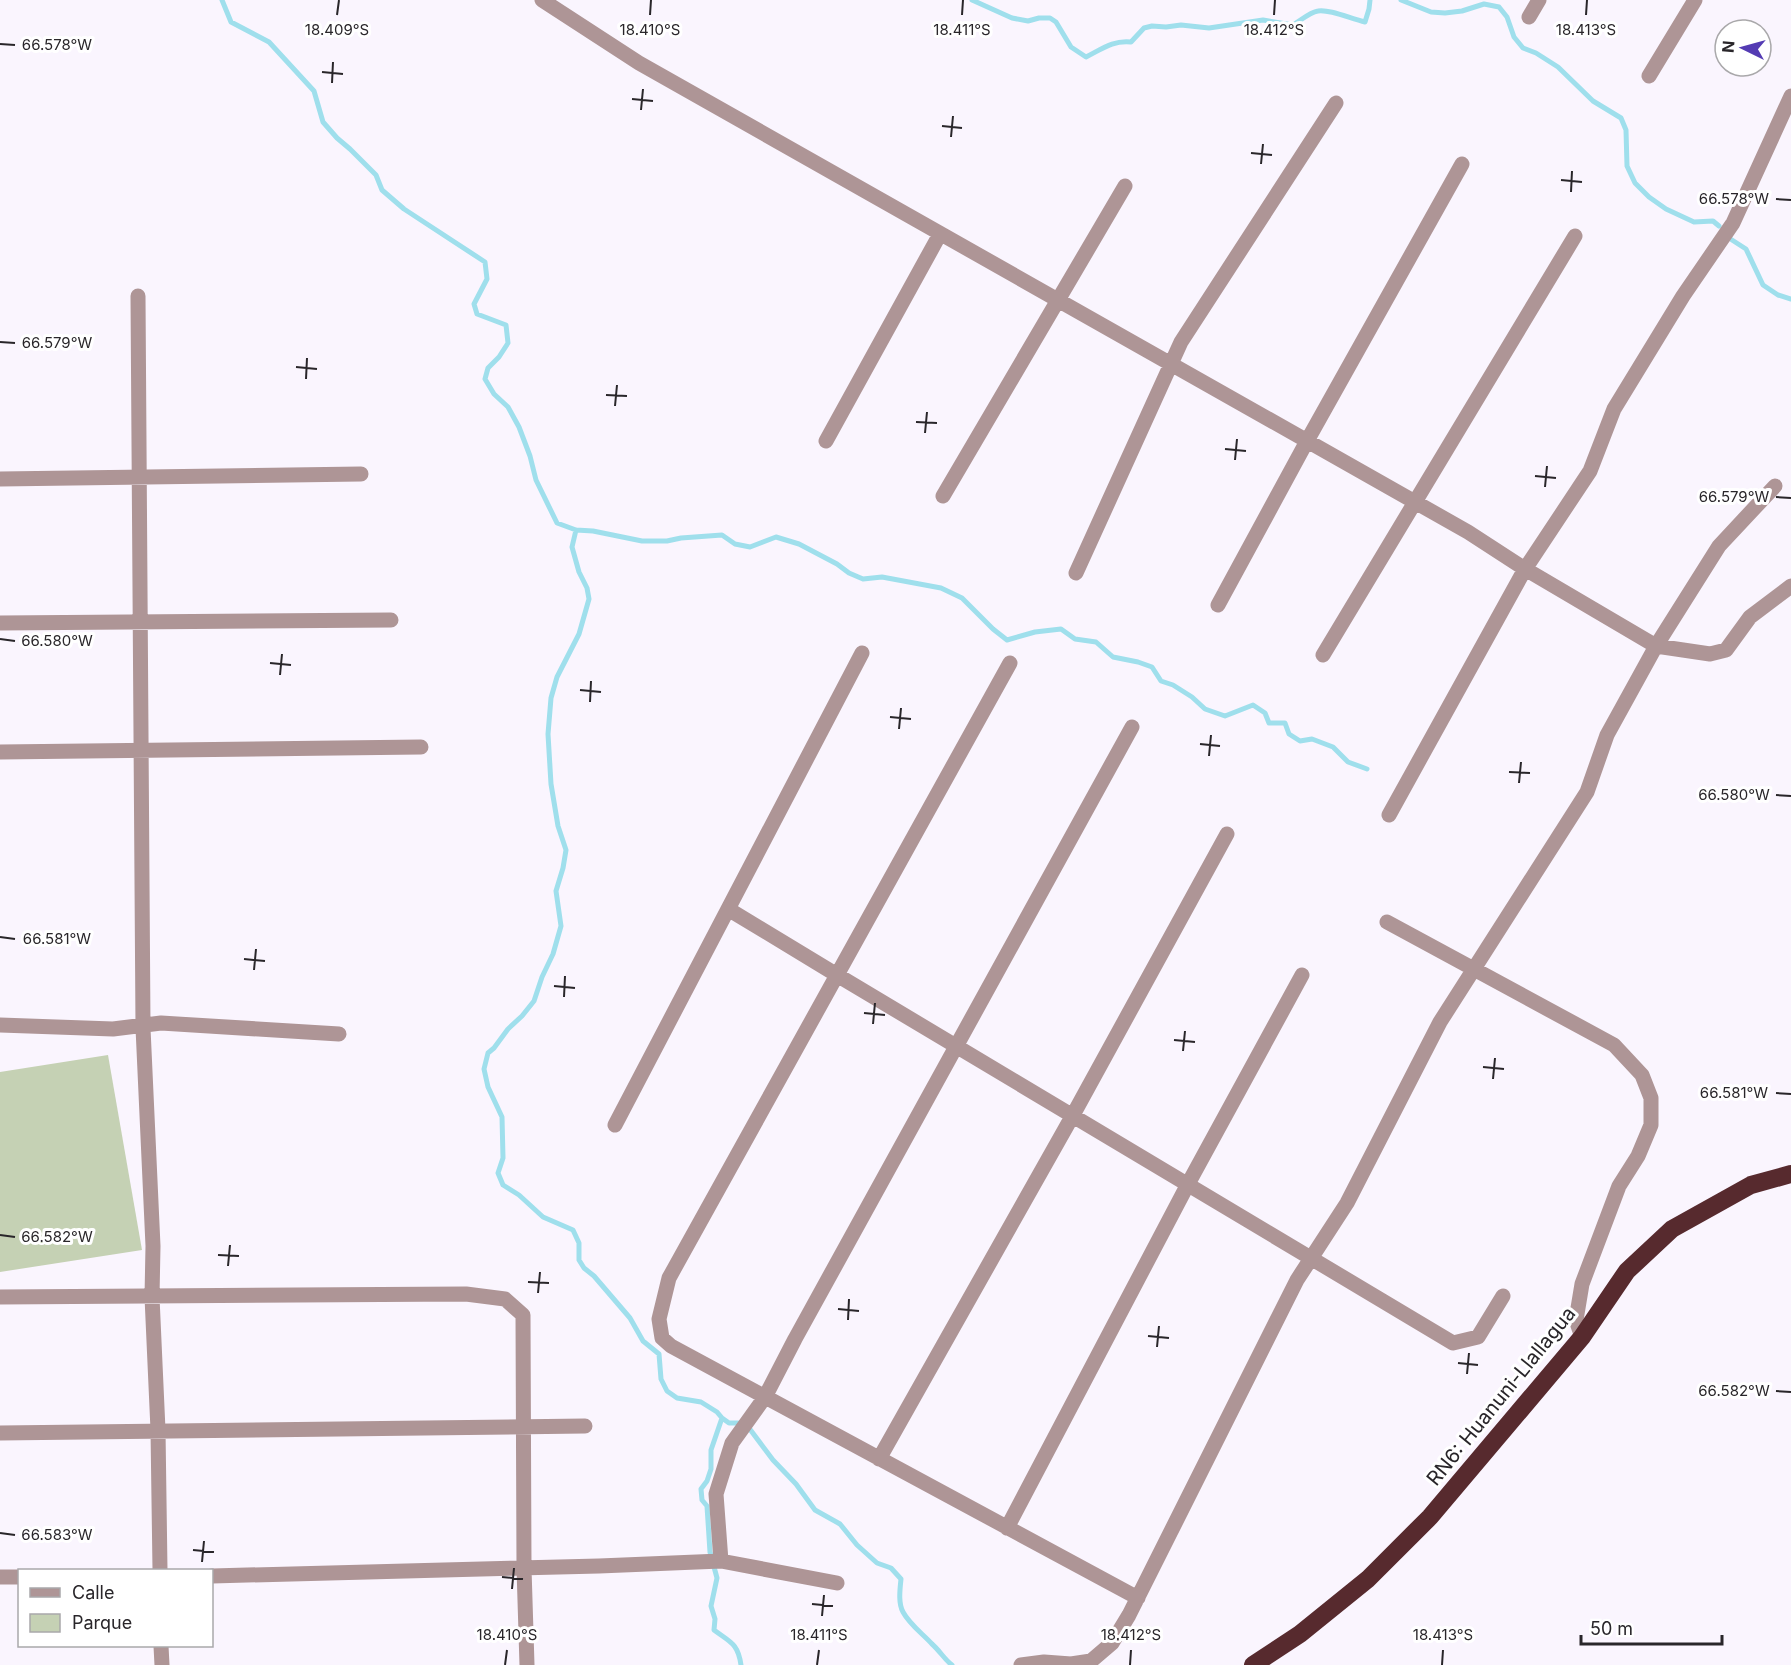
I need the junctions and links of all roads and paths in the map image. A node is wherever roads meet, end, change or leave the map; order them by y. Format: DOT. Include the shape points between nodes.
graph roads {
  1 [pos="542,0"];
  2 [pos="1539,0"];
  3 [pos="1695,0"];
  4 [pos="1529,17"];
  5 [pos="1649,75"];
  6 [pos="1791,96"];
  7 [pos="1336,103"];
  8 [pos="1462,164"];
  9 [pos="1125,186"];
  10 [pos="940,234"];
  11 [pos="1575,236"];
  12 [pos="138,296"];
  13 [pos="1058,300"];
  14 [pos="1171,364"];
  15 [pos="826,441"];
  16 [pos="1307,441"];
  17 [pos="361,474"];
  18 [pos="140,477"];
  19 [pos="0,479"];
  20 [pos="1775,486"];
  21 [pos="943,496"];
  22 [pos="1414,502"];
  23 [pos="1525,569"];
  24 [pos="1076,573"];
  25 [pos="1791,586"];
  26 [pos="1218,604"];
  27 [pos="391,620"];
  28 [pos="141,622"];
  29 [pos="0,623"];
  30 [pos="1656,646"];
  31 [pos="862,653"];
  32 [pos="1323,655"];
  33 [pos="1010,663"];
  34 [pos="1132,727"];
  35 [pos="421,747"];
  36 [pos="141,750"];
  37 [pos="0,752"];
  38 [pos="1389,815"];
  39 [pos="1227,834"];
  40 [pos="728,909"];
  41 [pos="1387,922"];
  42 [pos="1474,969"];
  43 [pos="837,975"];
  44 [pos="1302,975"];
  45 [pos="0,1025"];
  46 [pos="144,1025"];
  47 [pos="339,1034"];
  48 [pos="956,1046"];
  49 [pos="1073,1115"];
  50 [pos="615,1125"];
  51 [pos="1791,1174"];
  52 [pos="1188,1184"];
  53 [pos="1311,1258"];
  54 [pos="1503,1296"];
  55 [pos="0,1297"];
  56 [pos="152,1297"];
  57 [pos="1581,1336"];
  58 [pos="765,1397"];
  59 [pos="585,1426"];
  60 [pos="524,1427"];
  61 [pos="158,1430"];
  62 [pos="0,1433"];
  63 [pos="879,1459"];
  64 [pos="1007,1528"];
  65 [pos="721,1561"];
  66 [pos="524,1568"];
  67 [pos="160,1569"];
  68 [pos="0,1576"];
  69 [pos="213,1576"];
  70 [pos="18,1577"];
  71 [pos="837,1583"];
  72 [pos="1138,1598"];
  73 [pos="161,1647"];
  74 [pos="162,1665"];
  75 [pos="527,1665"];
  76 [pos="1020,1665"];
  77 [pos="1253,1665"];
  1 -- 10 [label="street" via="639,63"];
  2 -- 4 [label="street"];
  3 -- 5 [label="street"];
  6 -- 23 [label="street" via="1733,223 1614,409 1590,471"];
  7 -- 14 [label="street" via="1181,342"];
  8 -- 16 [label="street"];
  9 -- 13 [label="street"];
  10 -- 13 [label="street"];
  10 -- 15 [label="street"];
  11 -- 22 [label="street"];
  12 -- 18 [label="street"];
  13 -- 14 [label="street"];
  13 -- 21 [label="street"];
  14 -- 16 [label="street"];
  14 -- 24 [label="street"];
  16 -- 22 [label="street"];
  16 -- 26 [label="street"];
  17 -- 18 [label="street"];
  18 -- 19 [label="street"];
  18 -- 28 [label="street"];
  20 -- 30 [label="street" via="1719,546"];
  22 -- 23 [label="street"];
  22 -- 32 [label="street"];
  23 -- 30 [label="street"];
  23 -- 38 [label="street"];
  25 -- 30 [label="street" via="1750,616 1726,650 1710,654"];
  27 -- 28 [label="street"];
  28 -- 29 [label="street"];
  28 -- 36 [label="street"];
  30 -- 42 [label="street" via="1607,735 1587,792"];
  31 -- 40 [label="street"];
  33 -- 43 [label="street"];
  34 -- 48 [label="street"];
  35 -- 36 [label="street"];
  36 -- 37 [label="street"];
  36 -- 46 [label="street"];
  39 -- 49 [label="street"];
  40 -- 43 [label="street"];
  40 -- 50 [label="street"];
  41 -- 42 [label="street"];
  42 -- 53 [label="street" via="1440,1022 1347,1203"];
  42 -- 57 [label="street" via="1614,1045 1642,1075 1651,1098 1651,1125 1619,1186 1582,1284 1576,1320"];
  43 -- 48 [label="street"];
  43 -- 58 [label="street" via="669,1278 659,1319 662,1338 670,1346"];
  44 -- 52 [label="street"];
  45 -- 46 [label="street" via="113,1029"];
  46 -- 47 [label="street"];
  46 -- 56 [label="street"];
  48 -- 49 [label="street"];
  48 -- 58 [label="street"];
  49 -- 52 [label="street"];
  49 -- 63 [label="street"];
  51 -- 57 [label="highway, RN6: Huanuni-Llallagua" via="1751,1185 1672,1228 1627,1271"];
  52 -- 53 [label="street"];
  52 -- 64 [label="street"];
  53 -- 54 [label="street" via="1453,1343 1478,1337"];
  53 -- 72 [label="street"];
  55 -- 56 [label="street"];
  56 -- 60 [label="street" via="466,1294 505,1299 523,1315"];
  56 -- 61 [label="street"];
  57 -- 77 [label="highway, RN6: Huanuni-Llallagua" via="1430,1517 1368,1580 1300,1634"];
  58 -- 63 [label="street"];
  58 -- 65 [label="street" via="732,1443 716,1494"];
  59 -- 60 [label="street"];
  60 -- 61 [label="street"];
  60 -- 66 [label="street"];
  61 -- 62 [label="street"];
  61 -- 67 [label="street"];
  63 -- 64 [label="street"];
  64 -- 72 [label="street"];
  65 -- 66 [label="street"];
  65 -- 71 [label="street"];
  66 -- 69 [label="street"];
  66 -- 75 [label="street"];
  68 -- 70 [label="street"];
  72 -- 76 [label="street" via="1112,1643 1092,1661"];
  73 -- 74 [label="street"];
}
